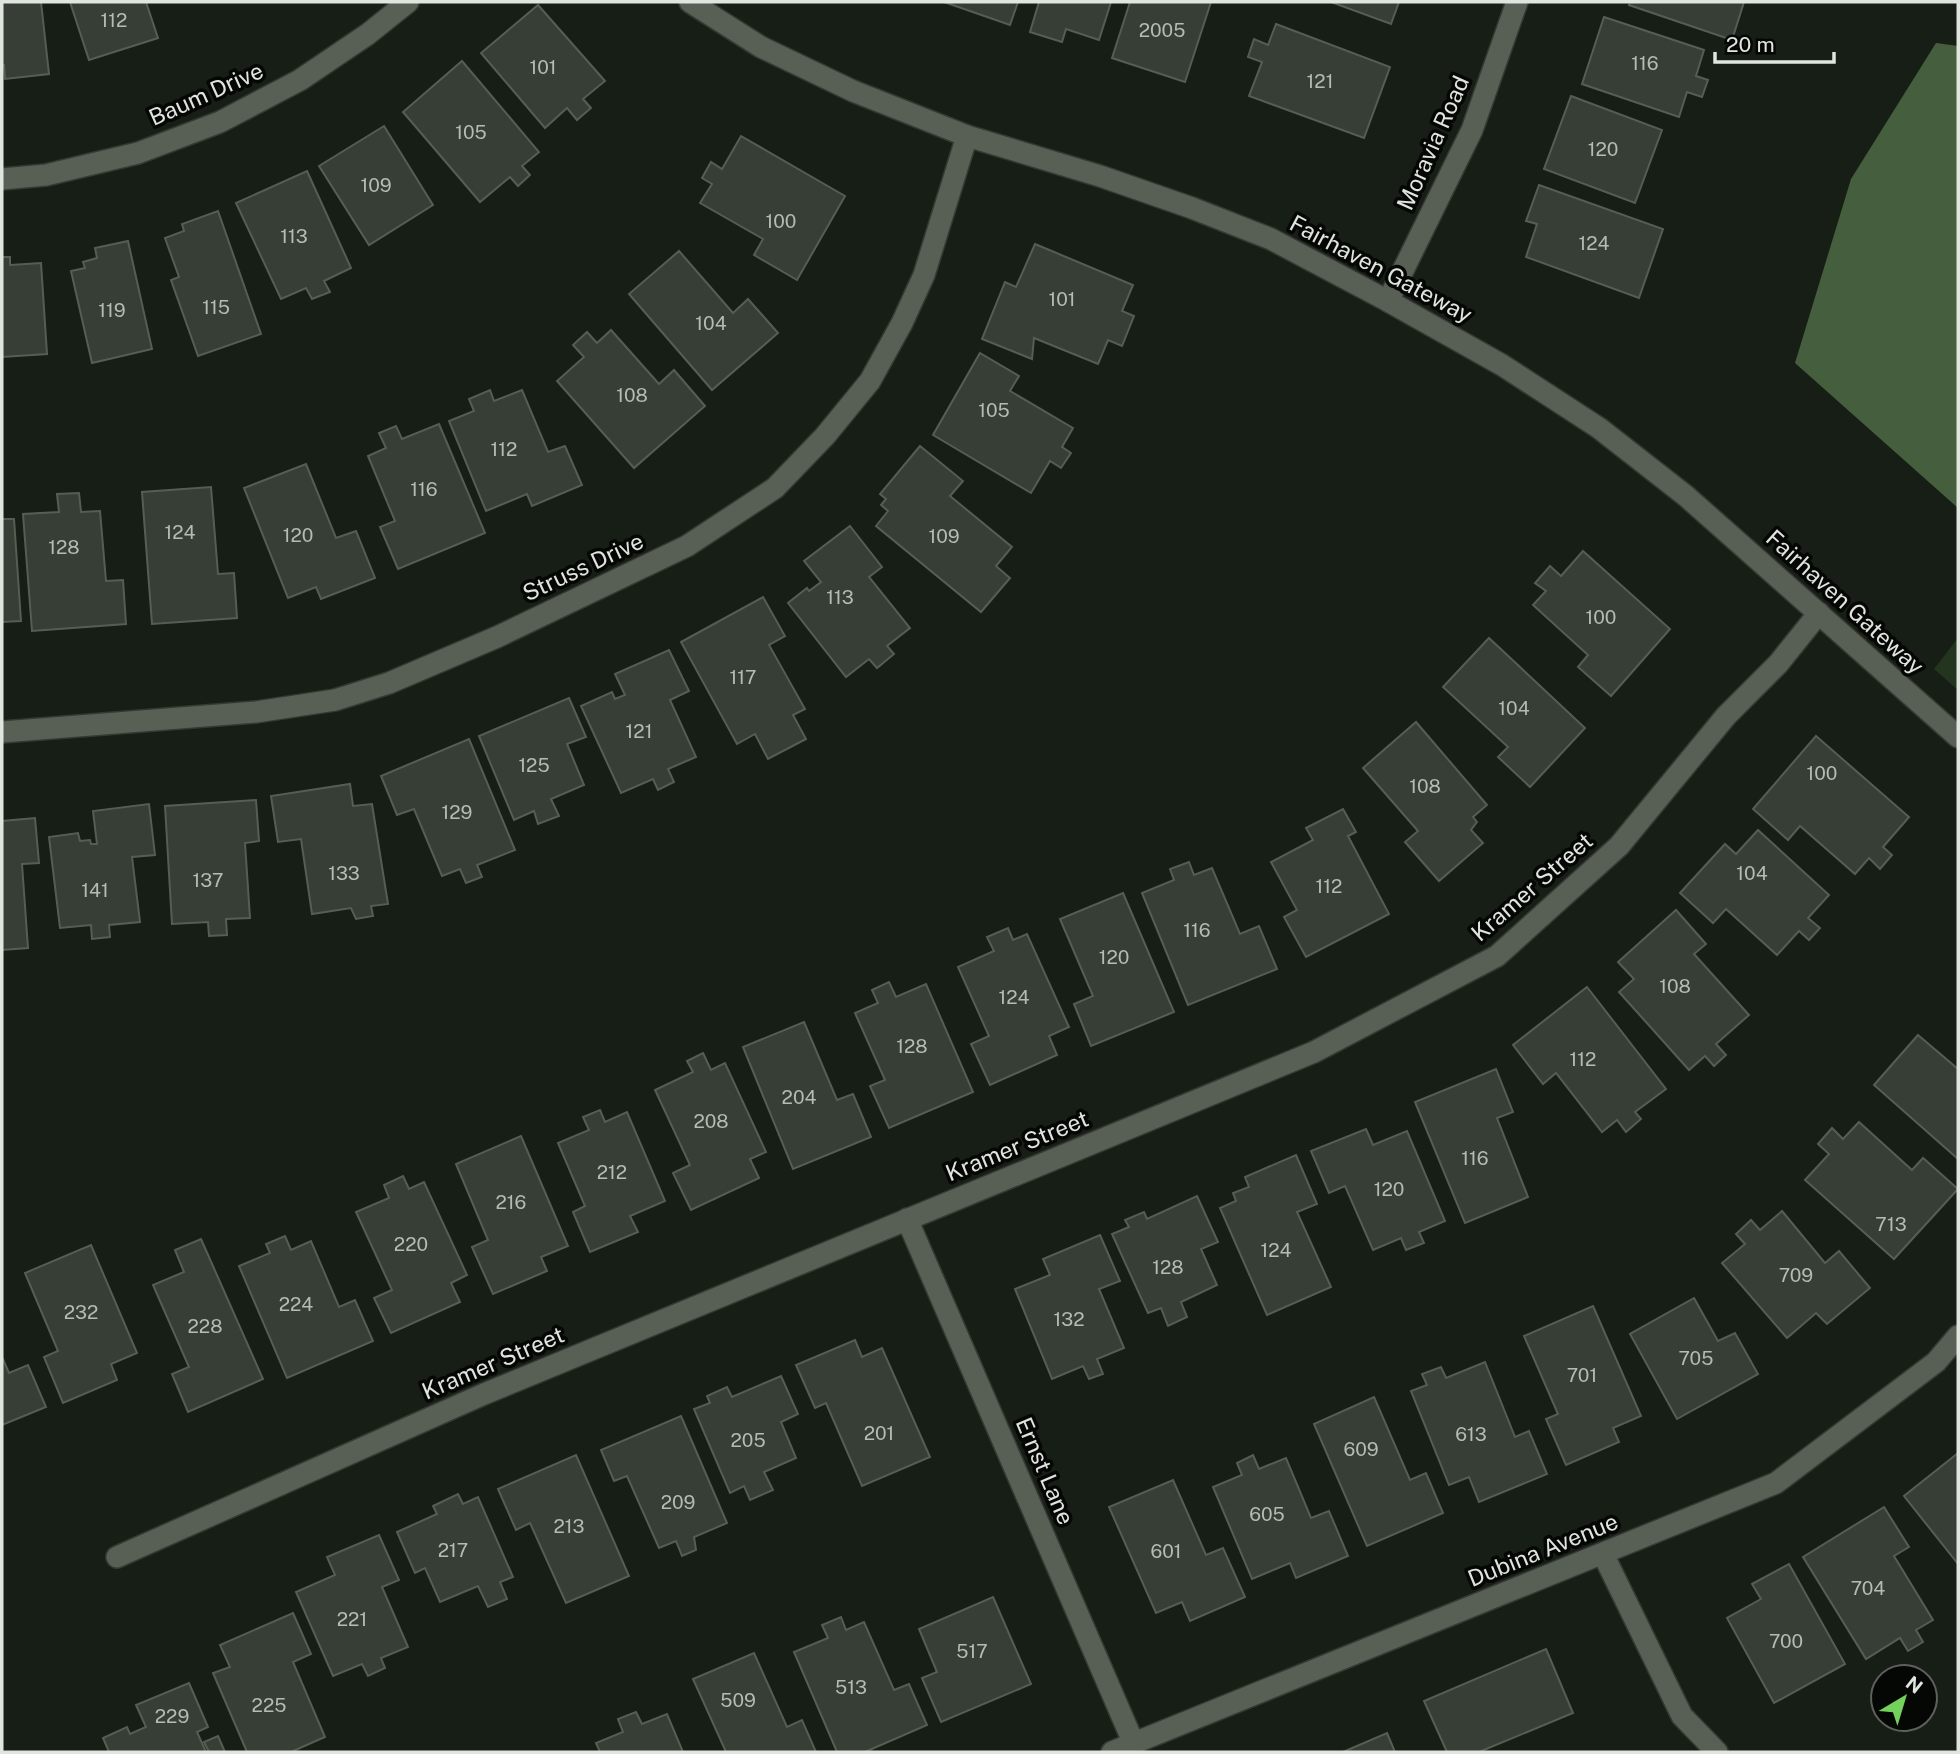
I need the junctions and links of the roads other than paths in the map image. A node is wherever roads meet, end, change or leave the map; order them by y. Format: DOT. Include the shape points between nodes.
graph roads {
  1 [pos="408,2"];
  2 [pos="690,2"];
  3 [pos="1517,2"];
  4 [pos="967,136"];
  5 [pos="2,178"];
  6 [pos="1388,301"];
  7 [pos="1819,613"];
  8 [pos="2,733"];
  9 [pos="1958,737"];
  10 [pos="907,1219"];
  11 [pos="1958,1336"];
  12 [pos="1603,1553"];
  13 [pos="117,1557"];
  14 [pos="1134,1744"];
  15 [pos="1112,1752"];
  16 [pos="1717,1752"];
  1 -- 5 [label="street, Baum Drive" via="300,80 220,122 138,153 46,174"];
  2 -- 4 [label="street, Fairhaven Gateway" via="772,52 853,91"];
  3 -- 6 [label="street, Moravia Road" via="1472,130"];
  4 -- 6 [label="street, Fairhaven Gateway" via="1203,212 1271,239"];
  4 -- 8 [label="street, Struss Drive" via="924,275 870,381 775,488 687,546 497,637 389,683 335,700 256,712"];
  6 -- 7 [label="street, Fairhaven Gateway" via="1502,365 1599,428 1686,496"];
  7 -- 9 [label="street, Fairhaven Gateway"];
  7 -- 10 [label="street, Kramer Street" via="1619,846 1497,956 1314,1052"];
  10 -- 13 [label="street, Kramer Street" via="484,1394"];
  10 -- 14 [label="street, Ernst Lane"];
  11 -- 12 [label="street, Dubina Avenue" via="1936,1362 1776,1483"];
  12 -- 14 [label="street, Dubina Avenue"];
  12 -- 16 [label="street" via="1682,1716"];
  14 -- 15 [label="street, Dubina Avenue"];
}
